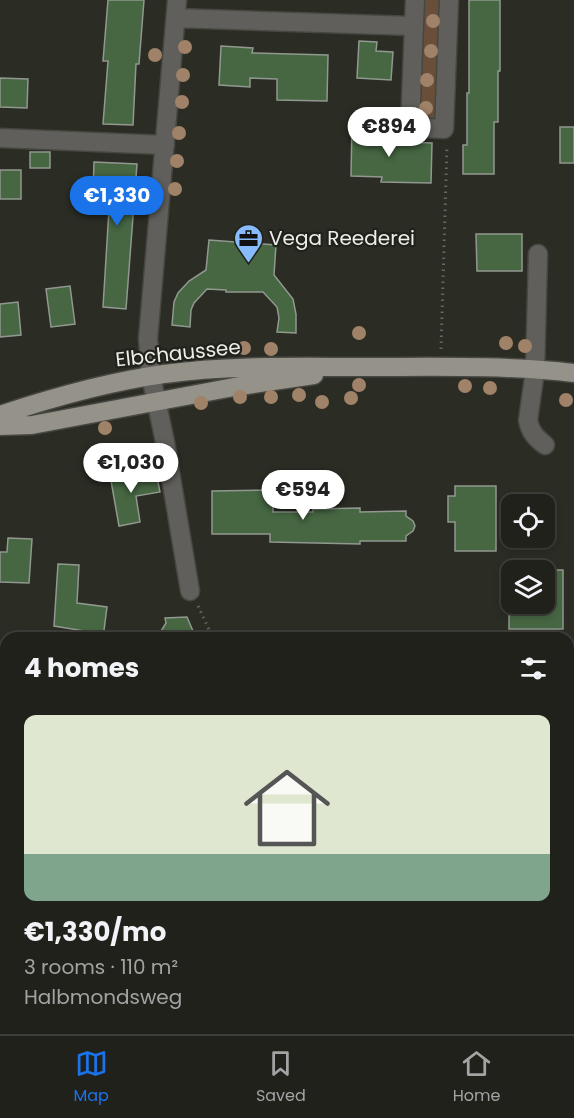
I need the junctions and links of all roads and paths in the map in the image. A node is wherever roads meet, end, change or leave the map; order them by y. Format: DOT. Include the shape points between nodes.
graph roads {
  1 [pos="415,0"];
  2 [pos="449,0"];
  3 [pos="176,9"];
  4 [pos="413,26"];
  5 [pos="444,129"];
  6 [pos="0,138"];
  7 [pos="165,145"];
  8 [pos="538,254"];
  9 [pos="441,366"];
  10 [pos="366,367"];
  11 [pos="535,371"];
  12 [pos="574,374"];
  13 [pos="151,376"];
  14 [pos="156,401"];
  15 [pos="0,415"];
  16 [pos="0,426"];
  17 [pos="545,446"];
  18 [pos="190,591"];
  19 [pos="210,632"];
  1 -- 4 [label="street"];
  2 -- 5 [label="street"];
  3 -- 4 [label="street"];
  3 -- 7 [label="street"];
  4 -- 5 [label="street" via="410,127"];
  5 -- 9 [label="path" via="447,138"];
  6 -- 7 [label="street"];
  7 -- 13 [label="street" via="149,327"];
  8 -- 11 [label="street"];
  9 -- 10 [label="main road, Elbchaussee"];
  9 -- 11 [label="main road, Elbchaussee"];
  10 -- 13 [label="main road, Elbchaussee" via="249,367"];
  10 -- 14 [label="main road, Elbchaussee"];
  11 -- 12 [label="main road, Elbchaussee"];
  11 -- 17 [label="street" via="528,420 534,436"];
  13 -- 14 [label="street"];
  13 -- 15 [label="main road, Elbchaussee" via="76,391"];
  14 -- 16 [label="main road, Elbchaussee" via="32,425"];
  14 -- 18 [label="street"];
  18 -- 19 [label="path"];
}
